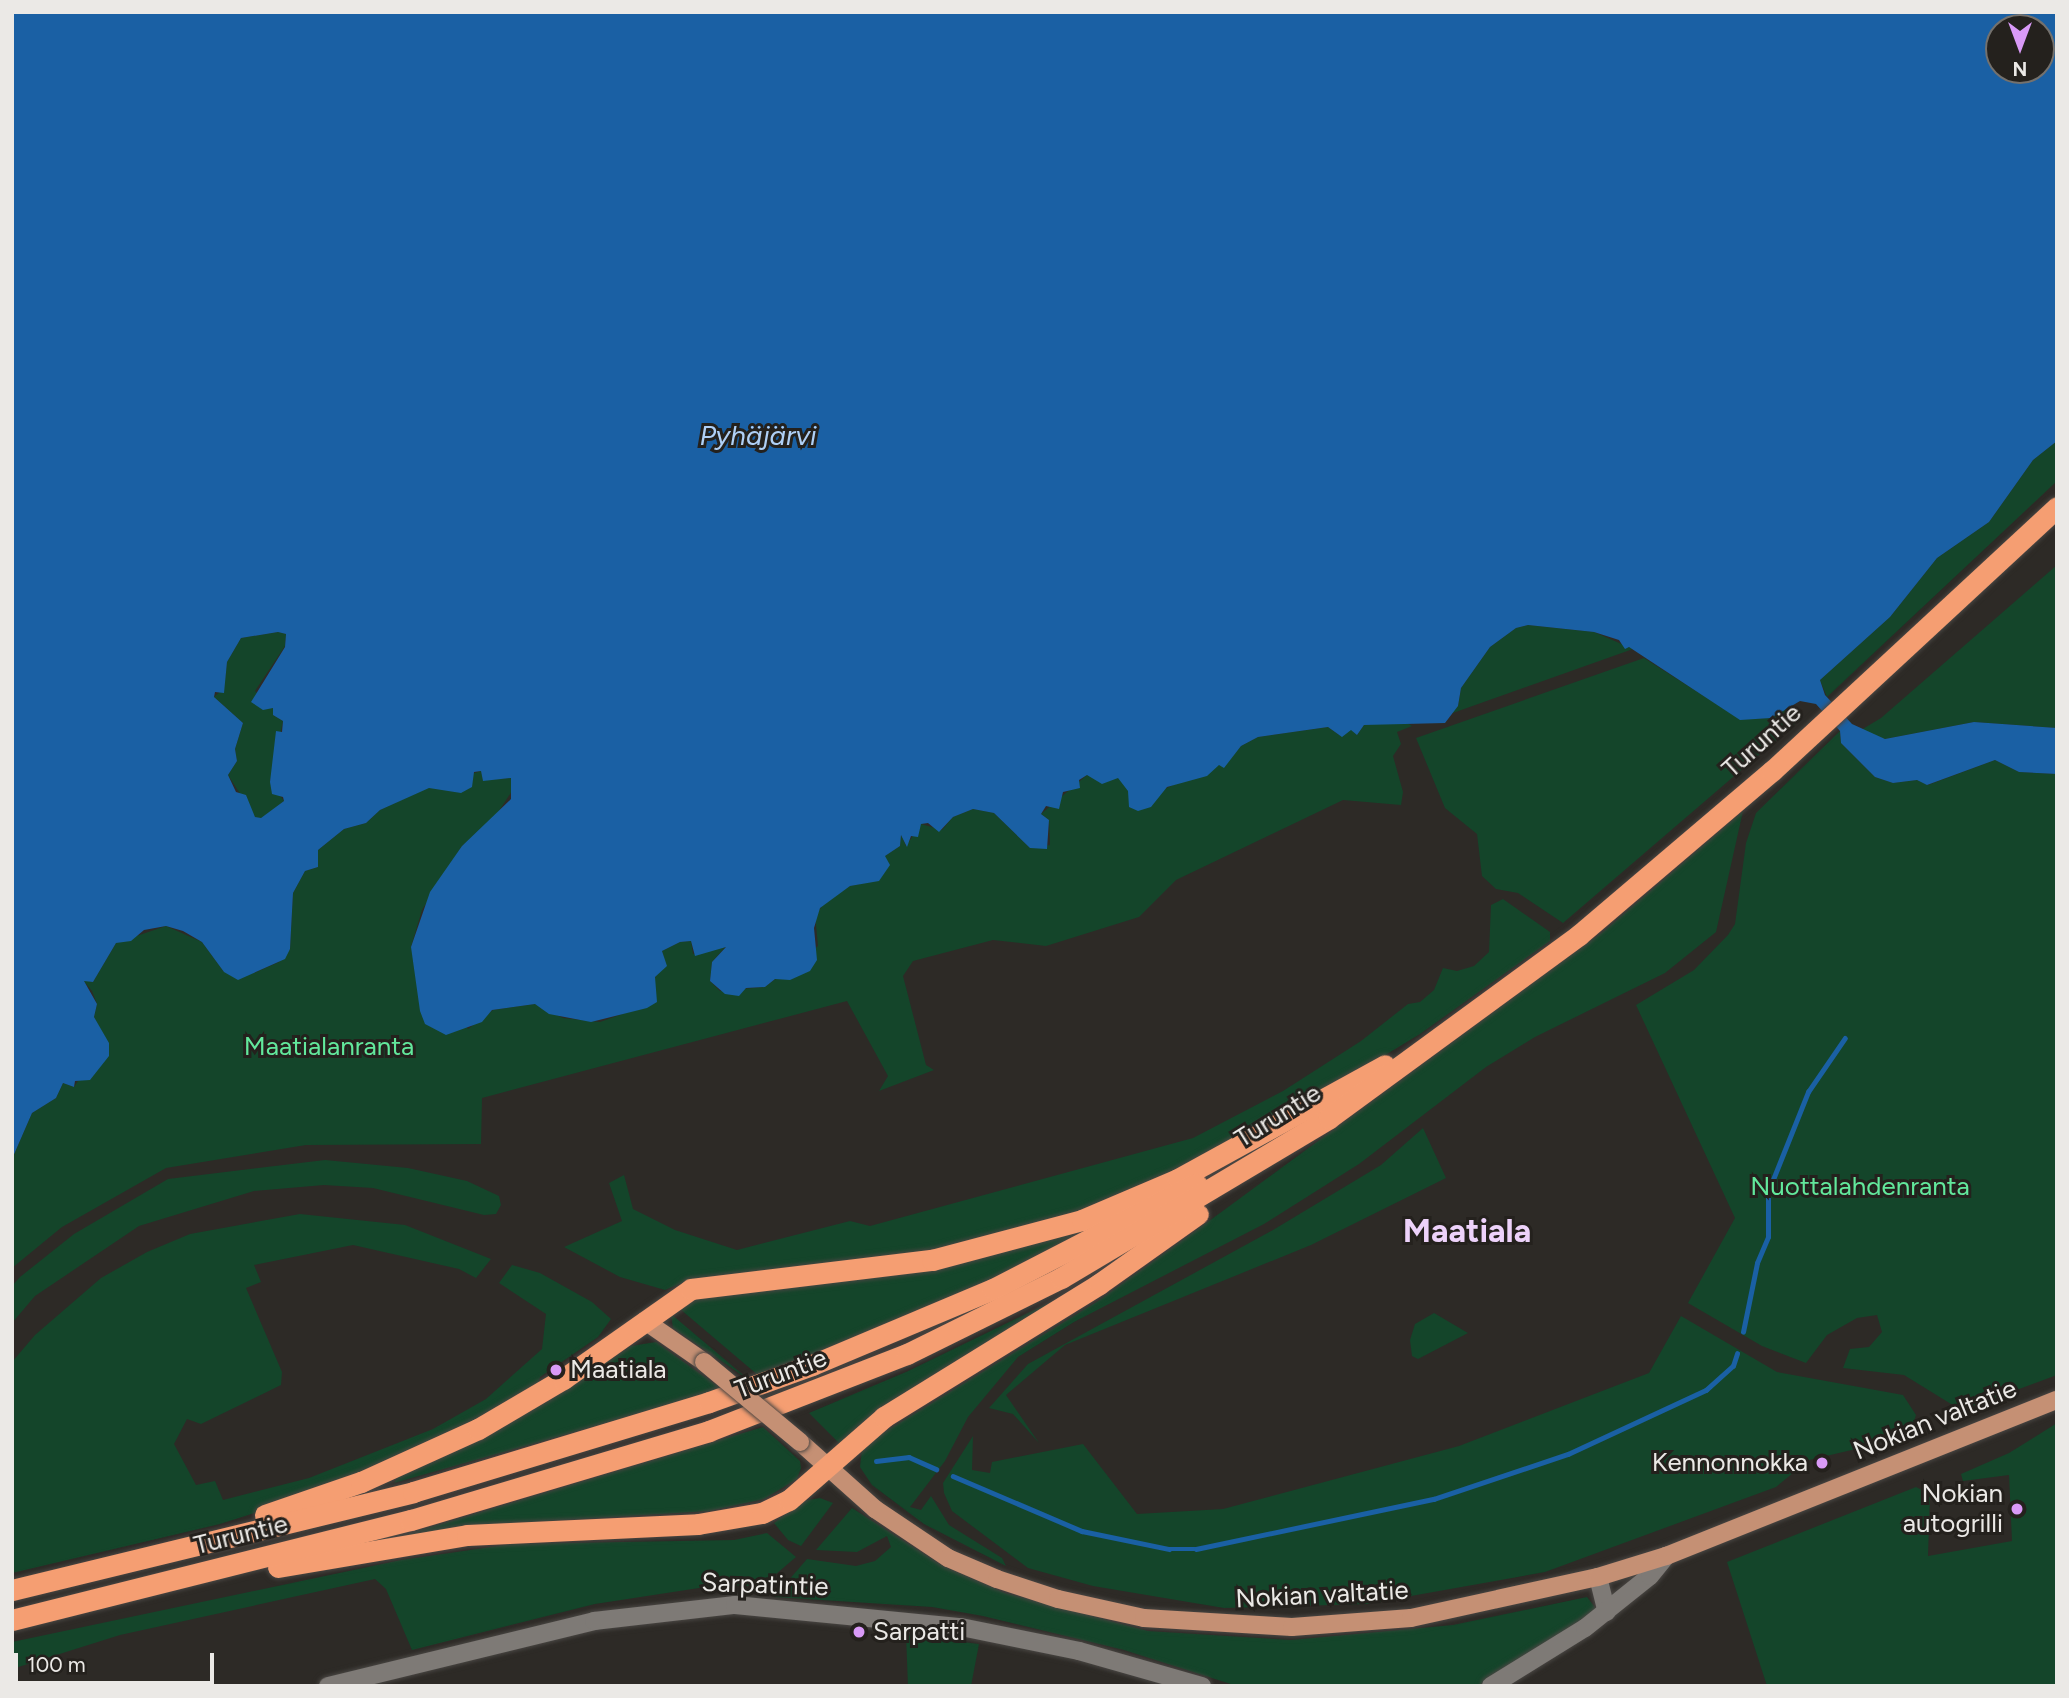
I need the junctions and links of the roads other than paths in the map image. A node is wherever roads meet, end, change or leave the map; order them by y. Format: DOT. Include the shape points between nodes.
graph roads {
  1 [pos="2057,507"];
  2 [pos="1491,999"];
  3 [pos="1401,1056"];
  4 [pos="1329,1118"];
  5 [pos="645,1321"];
  6 [pos="2057,1400"];
  7 [pos="826,1468"];
  8 [pos="1666,1556"];
  9 [pos="1598,1577"];
  10 [pos="35,1584"];
  11 [pos="146,1588"];
  12 [pos="12,1590"];
  13 [pos="1607,1612"];
  14 [pos="12,1620"];
  15 [pos="328,1686"];
  16 [pos="1202,1686"];
  17 [pos="1492,1686"];
  1 -- 2 [label="highway, Turuntie" via="1821,726 1579,935"];
  2 -- 3 [label="highway, Turuntie"];
  2 -- 4 [label="highway, Turuntie"];
  3 -- 5 [label="highway" via="1222,1157 1082,1220 932,1260 699,1288 679,1294"];
  3 -- 10 [label="highway, Turuntie" via="1266,1143 1123,1225 993,1289 812,1365 553,1452 413,1492"];
  4 -- 7 [label="highway" via="1099,1284 884,1417"];
  4 -- 11 [label="highway, Turuntie" via="1061,1279 825,1388 559,1479"];
  5 -- 7 [label="main road, Nokian valtatie, bridge" via="704,1362"];
  5 -- 10 [label="highway" via="526,1402 418,1460 288,1508"];
  6 -- 8 [label="main road, Nokian valtatie"];
  7 -- 9 [label="main road, Nokian valtatie" via="874,1509 967,1567 1058,1599 1144,1618 1236,1627 1360,1624 1492,1603"];
  7 -- 11 [label="highway" via="778,1506 737,1518 650,1528 467,1535"];
  8 -- 9 [label="main road, Nokian valtatie"];
  8 -- 13 [label="main road"];
  9 -- 13 [label="main road"];
  10 -- 12 [label="highway, Turuntie"];
  11 -- 14 [label="highway, Turuntie"];
  13 -- 17 [label="main road" via="1554,1651"];
  15 -- 16 [label="main road, Sarpatintie" via="594,1621 735,1605 961,1627 1079,1651"];
}
